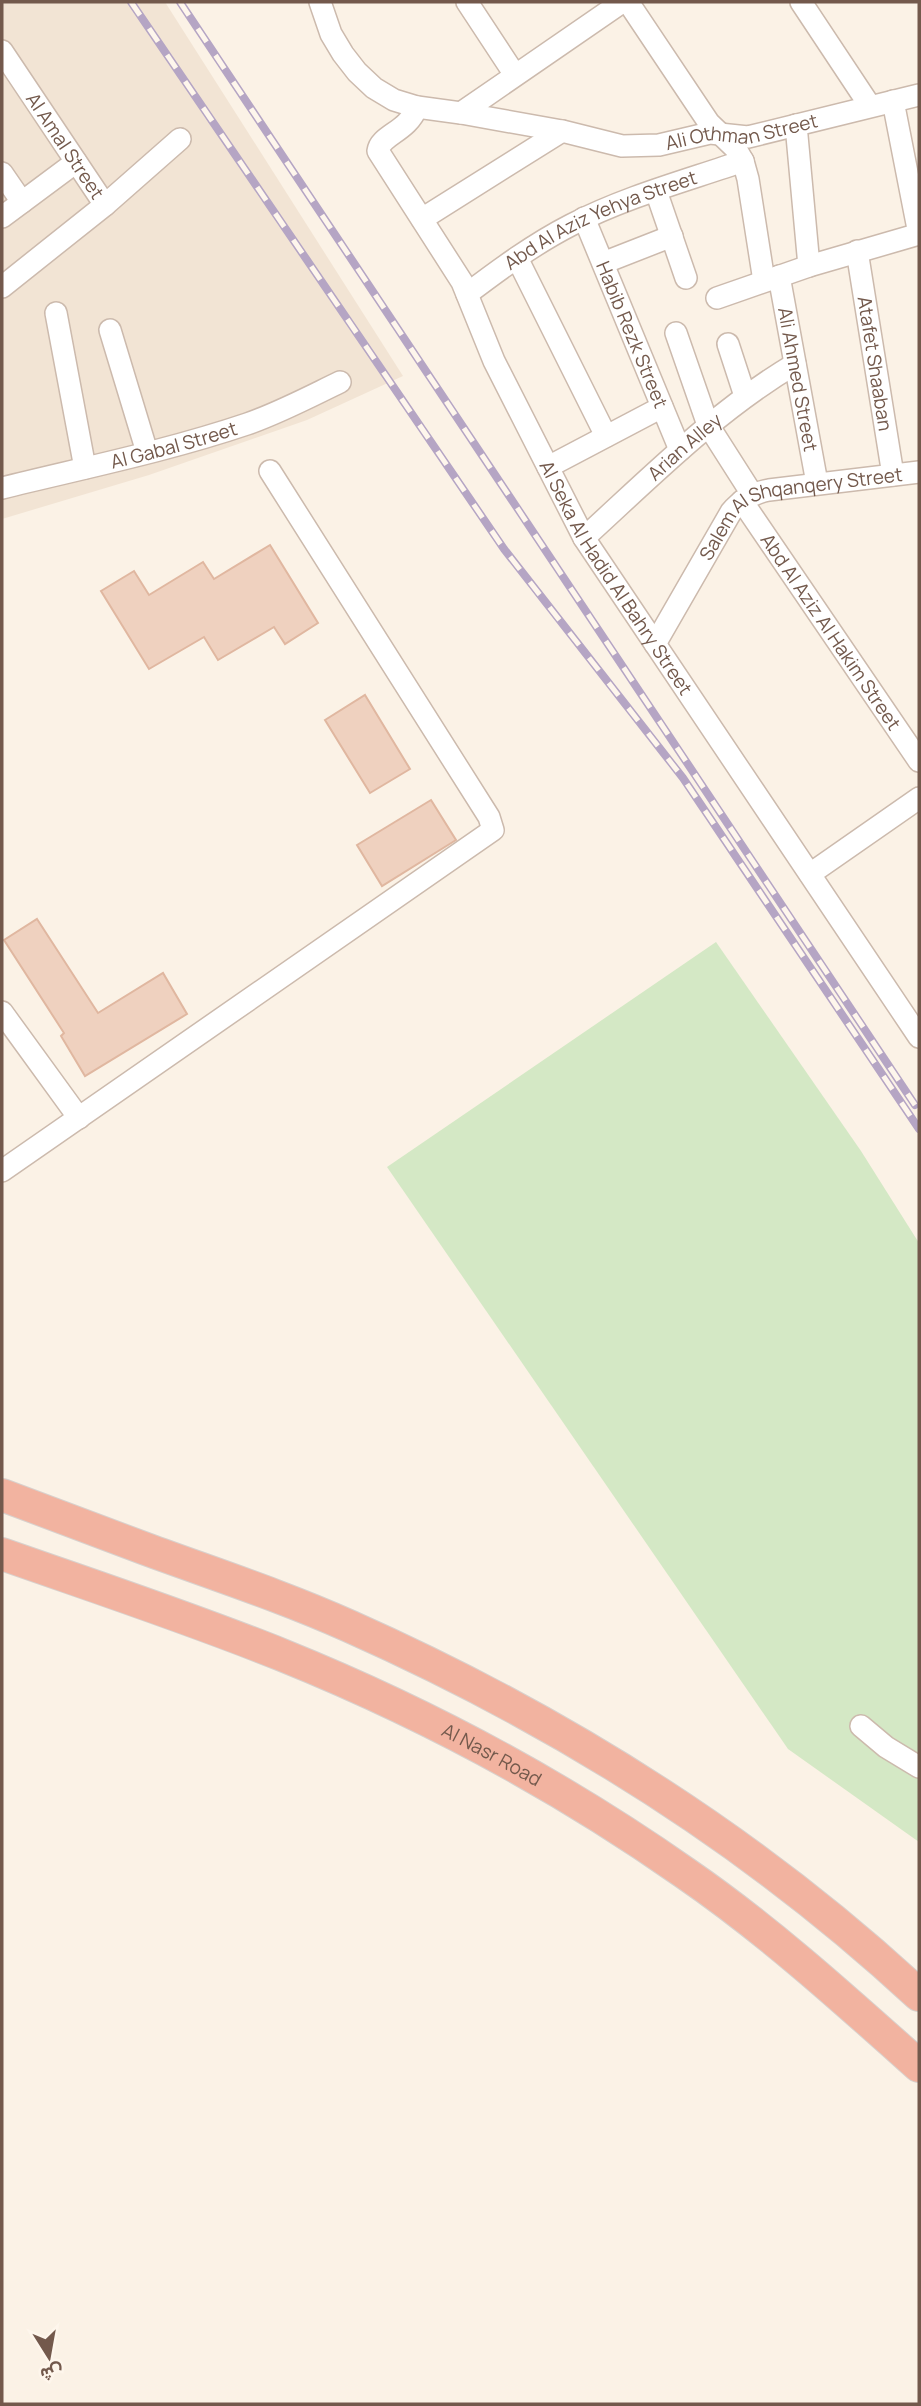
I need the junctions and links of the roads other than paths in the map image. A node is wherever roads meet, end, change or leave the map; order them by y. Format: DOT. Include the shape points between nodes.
graph roads {
  1 [pos="320,2"];
  2 [pos="467,2"];
  3 [pos="622,2"];
  4 [pos="628,2"];
  5 [pos="801,2"];
  6 [pos="2,51"];
  7 [pos="515,75"];
  8 [pos="919,95"];
  9 [pos="892,101"];
  10 [pos="870,106"];
  11 [pos="417,107"];
  12 [pos="461,113"];
  13 [pos="796,125"];
  14 [pos="562,131"];
  15 [pos="718,133"];
  16 [pos="180,139"];
  17 [pos="743,161"];
  18 [pos="76,162"];
  19 [pos="2,173"];
  20 [pos="656,191"];
  21 [pos="22,202"];
  22 [pos="104,205"];
  23 [pos="2,217"];
  24 [pos="584,218"];
  25 [pos="422,219"];
  26 [pos="919,234"];
  27 [pos="672,236"];
  28 [pos="857,251"];
  29 [pos="517,258"];
  30 [pos="603,263"];
  31 [pos="809,266"];
  32 [pos="687,278"];
  33 [pos="772,279"];
  34 [pos="2,287"];
  35 [pos="467,294"];
  36 [pos="717,298"];
  37 [pos="56,313"];
  38 [pos="110,330"];
  39 [pos="676,333"];
  40 [pos="728,344"];
  41 [pos="795,364"];
  42 [pos="340,382"];
  43 [pos="744,396"];
  44 [pos="662,407"];
  45 [pos="708,425"];
  46 [pos="606,436"];
  47 [pos="680,450"];
  48 [pos="147,452"];
  49 [pos="548,467"];
  50 [pos="85,468"];
  51 [pos="270,471"];
  52 [pos="911,476"];
  53 [pos="817,483"];
  54 [pos="2,488"];
  55 [pos="747,497"];
  56 [pos="584,538"];
  57 [pos="654,644"];
  58 [pos="919,761"];
  59 [pos="919,798"];
  60 [pos="810,874"];
  61 [pos="2,1013"];
  62 [pos="919,1037"];
  63 [pos="79,1118"];
  64 [pos="2,1171"];
  65 [pos="2,1495"];
  66 [pos="2,1554"];
  67 [pos="861,1726"];
  68 [pos="919,1767"];
  69 [pos="919,1995"];
  70 [pos="919,2066"];
  1 -- 11 [label="street, Ali Othman Street" via="331,34 357,72 384,94"];
  2 -- 7 [label="street"];
  3 -- 7 [label="street"];
  4 -- 15 [label="street"];
  5 -- 10 [label="street"];
  6 -- 18 [label="street, Al Amal Street"];
  7 -- 12 [label="street"];
  8 -- 9 [label="street, Ali Othman Street"];
  9 -- 10 [label="street, Ali Othman Street"];
  9 -- 26 [label="street"];
  10 -- 13 [label="street, Ali Othman Street"];
  11 -- 12 [label="street, Ali Othman Street"];
  11 -- 25 [label="street, Al Seka Al Hadid Al Bahry Street" via="409,123 378,148"];
  12 -- 14 [label="street, Ali Othman Street"];
  13 -- 15 [label="street, Ali Othman Street" via="748,137"];
  13 -- 31 [label="street"];
  14 -- 15 [label="street, Ali Othman Street" via="641,146"];
  14 -- 25 [label="street"];
  15 -- 17 [label="street"];
  16 -- 22 [label="street"];
  17 -- 20 [label="street, Abd Al Aziz Yehya Street"];
  17 -- 33 [label="street, Ali Ahmed Street"];
  18 -- 21 [label="street"];
  18 -- 22 [label="street, Al Amal Street"];
  19 -- 21 [label="street"];
  20 -- 24 [label="street, Abd Al Aziz Yehya Street"];
  20 -- 27 [label="street"];
  21 -- 23 [label="street"];
  22 -- 34 [label="street"];
  24 -- 29 [label="street, Abd Al Aziz Yehya Street"];
  24 -- 30 [label="street, Habib Rezk Street"];
  25 -- 35 [label="street, Al Seka Al Hadid Al Bahry Street"];
  26 -- 28 [label="street"];
  27 -- 30 [label="street"];
  27 -- 32 [label="street"];
  28 -- 31 [label="street"];
  28 -- 52 [label="street, Atafet Shaaban"];
  29 -- 35 [label="street, Abd Al Aziz Yehya Street"];
  29 -- 46 [label="street"];
  30 -- 44 [label="street, Habib Rezk Street"];
  31 -- 33 [label="street"];
  33 -- 36 [label="street"];
  33 -- 41 [label="street, Ali Ahmed Street"];
  35 -- 49 [label="street, Al Seka Al Hadid Al Bahry Street" via="494,361"];
  37 -- 50 [label="street"];
  38 -- 48 [label="street"];
  39 -- 45 [label="street, Abd Al Aziz Al Hakim Street"];
  40 -- 43 [label="street"];
  41 -- 43 [label="street, Arian Alley"];
  41 -- 53 [label="street, Ali Ahmed Street"];
  42 -- 48 [label="street, Al Gabal Street" via="247,424"];
  43 -- 45 [label="street, Arian Alley"];
  44 -- 46 [label="street"];
  44 -- 47 [label="street, Habib Rezk Street"];
  45 -- 47 [label="street, Arian Alley"];
  45 -- 55 [label="street, Abd Al Aziz Al Hakim Street"];
  46 -- 49 [label="street"];
  47 -- 56 [label="street, Arian Alley"];
  48 -- 50 [label="street, Al Gabal Street"];
  49 -- 56 [label="street, Al Seka Al Hadid Al Bahry Street"];
  50 -- 54 [label="street, Al Gabal Street"];
  51 -- 63 [label="street" via="493,830"];
  52 -- 53 [label="street, Salem Al Shqanqery Street"];
  53 -- 55 [label="street, Salem Al Shqanqery Street" via="769,489"];
  55 -- 57 [label="street, Salem Al Shqanqery Street" via="731,512"];
  55 -- 58 [label="street, Abd Al Aziz Al Hakim Street"];
  56 -- 57 [label="street, Al Seka Al Hadid Al Bahry Street"];
  57 -- 60 [label="street, Al Seka Al Hadid Al Bahry Street"];
  59 -- 60 [label="street"];
  60 -- 62 [label="street, Al Seka Al Hadid Al Bahry Street"];
  61 -- 63 [label="street"];
  63 -- 64 [label="street"];
  65 -- 69 [label="highway" via="347,1625 539,1720 721,1833 803,1894"];
  66 -- 70 [label="highway, Al Nasr Road" via="284,1656 415,1716 530,1776 686,1873"];
  67 -- 68 [label="street"];
}
